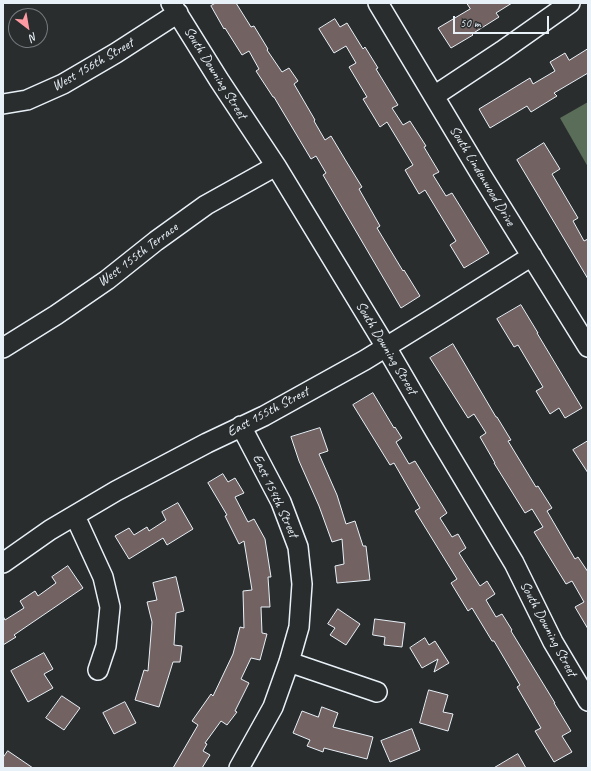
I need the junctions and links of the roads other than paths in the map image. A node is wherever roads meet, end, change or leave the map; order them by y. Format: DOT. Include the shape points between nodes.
graph roads {
  1 [pos="378,3"];
  2 [pos="570,3"];
  3 [pos="174,8"];
  4 [pos="434,96"];
  5 [pos="3,104"];
  6 [pos="276,166"];
  7 [pos="532,256"];
  8 [pos="386,347"];
  9 [pos="588,347"];
  10 [pos="3,348"];
  11 [pos="241,426"];
  12 [pos="75,516"];
  13 [pos="3,563"];
  14 [pos="289,662"];
  15 [pos="98,670"];
  16 [pos="377,692"];
  17 [pos="588,701"];
  18 [pos="239,768"];
  1 -- 4 [label="street, South Lindenwood Drive"];
  2 -- 4 [label="street"];
  3 -- 5 [label="street, West 156th Street" via="116,53 63,84 27,100"];
  3 -- 6 [label="street, South Downing Street"];
  4 -- 7 [label="street, South Lindenwood Drive"];
  6 -- 8 [label="street, South Downing Street"];
  6 -- 10 [label="street, West 155th Terrace" via="206,205 107,280"];
  7 -- 8 [label="street, East 155th Street"];
  7 -- 9 [label="street, South Lindenwood Drive"];
  8 -- 11 [label="street, East 155th Street" via="264,416"];
  8 -- 17 [label="street, South Downing Street" via="514,563 553,642"];
  11 -- 12 [label="street, East 155th Street"];
  11 -- 14 [label="street, East 154th Street" via="281,502 298,547 302,584 300,619"];
  12 -- 13 [label="street, East 155th Street"];
  12 -- 15 [label="street" via="103,577 110,607 106,646"];
  14 -- 16 [label="street"];
  14 -- 18 [label="street, East 154th Street" via="273,707"];
}
